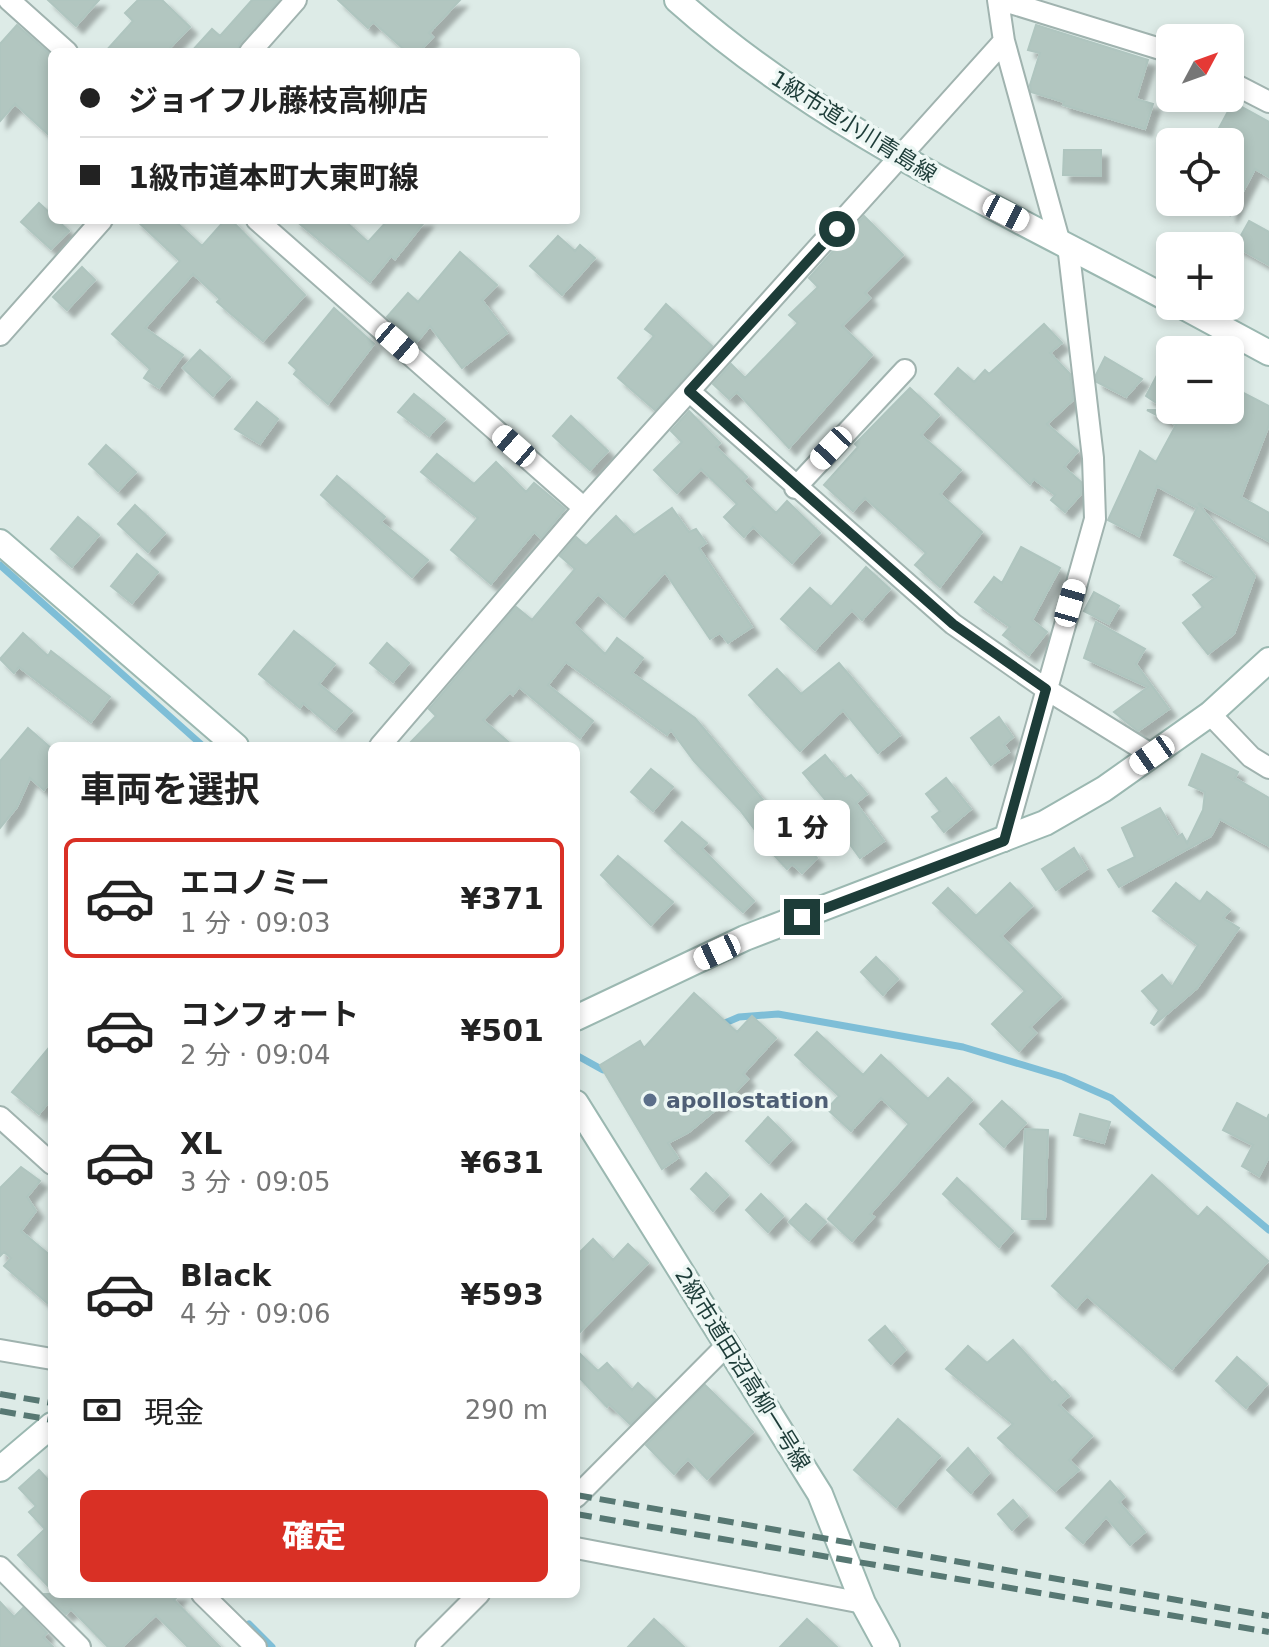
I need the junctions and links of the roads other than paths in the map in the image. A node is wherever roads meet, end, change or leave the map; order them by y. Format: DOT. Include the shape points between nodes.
graph roads {
  1 [pos="296,0"];
  2 [pos="677,0"];
  3 [pos="1000,0"];
  4 [pos="14,2"];
  5 [pos="1004,41"];
  6 [pos="63,48"];
  7 [pos="254,48"];
  8 [pos="1156,48"];
  9 [pos="1244,89"];
  10 [pos="1269,102"];
  11 [pos="900,159"];
  12 [pos="98,224"];
  13 [pos="262,224"];
  14 [pos="1063,243"];
  15 [pos="1156,293"];
  16 [pos="1208,320"];
  17 [pos="0,335"];
  18 [pos="1269,353"];
  19 [pos="905,370"];
  20 [pos="689,391"];
  21 [pos="795,488"];
  22 [pos="584,508"];
  23 [pos="0,542"];
  24 [pos="1269,660"];
  25 [pos="1046,689"];
  26 [pos="1210,714"];
  27 [pos="231,742"];
  28 [pos="383,742"];
  29 [pos="1152,755"];
  30 [pos="1269,768"];
  31 [pos="1004,841"];
  32 [pos="580,1016"];
  33 [pos="580,1109"];
  34 [pos="0,1117"];
  35 [pos="48,1160"];
  36 [pos="728,1344"];
  37 [pos="0,1350"];
  38 [pos="48,1358"];
  39 [pos="48,1435"];
  40 [pos="0,1469"];
  41 [pos="580,1493"];
  42 [pos="580,1549"];
  43 [pos="0,1567"];
  44 [pos="206,1598"];
  45 [pos="475,1598"];
  46 [pos="863,1603"];
  47 [pos="80,1647"];
  48 [pos="256,1647"];
  49 [pos="426,1647"];
  50 [pos="887,1647"];
  1 -- 7 [label="street"];
  2 -- 11 [label="street, 1級市道小川青島線" via="739,53"];
  3 -- 5 [label="street"];
  3 -- 8 [label="street"];
  4 -- 6 [label="street"];
  5 -- 11 [label="street"];
  5 -- 14 [label="street"];
  9 -- 10 [label="street"];
  11 -- 14 [label="street, 1級市道小川青島線"];
  11 -- 20 [label="street"];
  12 -- 17 [label="street"];
  13 -- 22 [label="street"];
  14 -- 15 [label="street, 1級市道小川青島線"];
  14 -- 25 [label="street" via="1093,458 1095,519"];
  16 -- 18 [label="street"];
  19 -- 21 [label="street"];
  20 -- 21 [label="street"];
  20 -- 22 [label="street"];
  21 -- 25 [label="street" via="953,624"];
  22 -- 28 [label="street"];
  23 -- 27 [label="street"];
  24 -- 26 [label="street"];
  25 -- 29 [label="street"];
  25 -- 31 [label="street"];
  26 -- 29 [label="street"];
  26 -- 30 [label="street" via="1251,757"];
  29 -- 31 [label="street" via="1092,796"];
  31 -- 32 [label="street" via="745,938"];
  33 -- 36 [label="street, 2級市道田沼高柳一号線"];
  34 -- 35 [label="street"];
  36 -- 41 [label="street"];
  36 -- 46 [label="street, 2級市道田沼高柳一号線" via="820,1494"];
  37 -- 38 [label="street"];
  39 -- 40 [label="street"];
  42 -- 46 [label="street"];
  43 -- 47 [label="street"];
  44 -- 48 [label="street"];
  45 -- 49 [label="street"];
  46 -- 50 [label="street, 2級市道田沼高柳一号線"];
}
